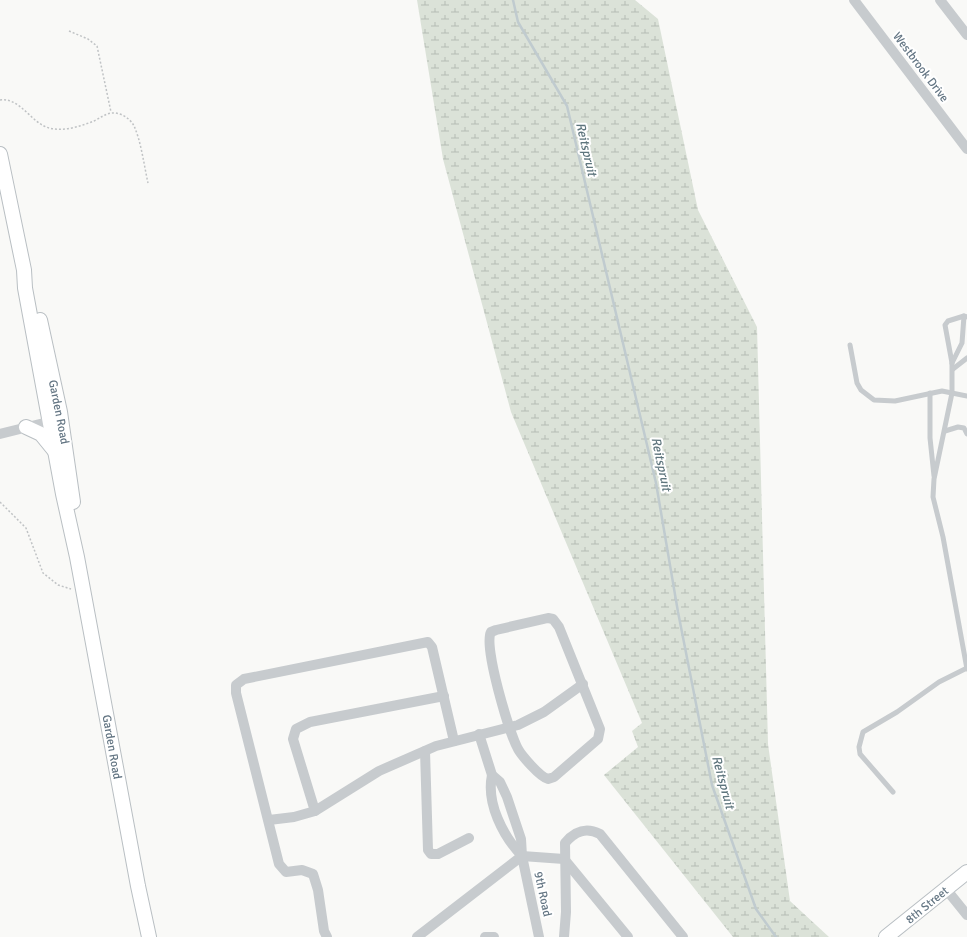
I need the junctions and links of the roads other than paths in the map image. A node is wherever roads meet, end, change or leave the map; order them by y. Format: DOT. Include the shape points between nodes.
graph roads {
  1 [pos="854,0"];
  2 [pos="940,0"];
  3 [pos="967,35"];
  4 [pos="967,149"];
  5 [pos="0,154"];
  6 [pos="966,316"];
  7 [pos="850,345"];
  8 [pos="967,358"];
  9 [pos="953,366"];
  10 [pos="930,393"];
  11 [pos="952,393"];
  12 [pos="967,396"];
  13 [pos="55,417"];
  14 [pos="0,427"];
  15 [pos="26,427"];
  16 [pos="945,430"];
  17 [pos="0,434"];
  18 [pos="967,434"];
  19 [pos="55,452"];
  20 [pos="934,479"];
  21 [pos="77,557"];
  22 [pos="967,669"];
  23 [pos="583,684"];
  24 [pos="444,696"];
  25 [pos="509,727"];
  26 [pos="479,734"];
  27 [pos="454,741"];
  28 [pos="425,751"];
  29 [pos="492,774"];
  30 [pos="893,792"];
  31 [pos="315,811"];
  32 [pos="269,820"];
  33 [pos="470,838"];
  34 [pos="522,856"];
  35 [pos="564,859"];
  36 [pos="967,872"];
  37 [pos="946,889"];
  38 [pos="967,915"];
  39 [pos="566,936"];
  40 [pos="149,937"];
  41 [pos="327,937"];
  42 [pos="417,937"];
  43 [pos="485,937"];
  44 [pos="494,937"];
  45 [pos="539,937"];
  46 [pos="628,937"];
  47 [pos="683,937"];
  48 [pos="886,937"];
  1 -- 4 [label="street, Westbrook Drive"];
  2 -- 3 [label="street"];
  5 -- 13 [label="street, Garden Road" via="24,270 25,288"];
  6 -- 9 [label="lane" via="962,343"];
  6 -- 9 [label="lane" via="948,321 945,325"];
  7 -- 10 [label="lane" via="857,383 866,396 884,401"];
  8 -- 9 [label="lane"];
  9 -- 11 [label="lane"];
  10 -- 11 [label="lane"];
  10 -- 20 [label="lane" via="930,443"];
  11 -- 12 [label="lane"];
  11 -- 16 [label="lane"];
  13 -- 14 [label="street"];
  13 -- 15 [label="street"];
  13 -- 19 [label="street, Garden Road"];
  13 -- 21 [label="street, Garden Road" via="71,484"];
  15 -- 17 [label="street"];
  15 -- 19 [label="street" via="41,434"];
  16 -- 18 [label="lane" via="964,428"];
  16 -- 20 [label="lane"];
  19 -- 21 [label="street, Garden Road"];
  20 -- 22 [label="lane" via="933,490"];
  21 -- 40 [label="street, Garden Road"];
  22 -- 30 [label="lane" via="939,682 863,732 860,754"];
  23 -- 25 [label="street" via="544,712"];
  23 -- 25 [label="street" via="600,725 600,733 598,739 554,777 548,779 538,773 518,750"];
  23 -- 25 [label="street" via="559,627 553,619 548,618 491,632 489,646"];
  24 -- 27 [label="street"];
  24 -- 31 [label="street" via="310,722 296,729 293,739"];
  24 -- 32 [label="street" via="432,647 428,642 238,682 236,693"];
  25 -- 26 [label="street"];
  26 -- 27 [label="street"];
  26 -- 29 [label="street"];
  27 -- 28 [label="street"];
  28 -- 31 [label="street" via="379,771"];
  28 -- 33 [label="street" via="428,850 431,854 438,854"];
  29 -- 34 [label="street, 9th Road" via="500,782 507,797 521,839"];
  29 -- 34 [label="street" via="492,803 511,844"];
  31 -- 32 [label="street" via="294,818"];
  32 -- 41 [label="street" via="282,869 290,872 302,870 313,874"];
  34 -- 35 [label="street"];
  34 -- 42 [label="street"];
  34 -- 45 [label="street, 9th Road"];
  35 -- 39 [label="street"];
  35 -- 46 [label="street"];
  35 -- 47 [label="street" via="565,843 571,836 586,831 600,834"];
  36 -- 37 [label="street, 8th Street"];
  37 -- 38 [label="street"];
  37 -- 48 [label="street, 8th Street"];
  43 -- 44 [label="street"];
}
